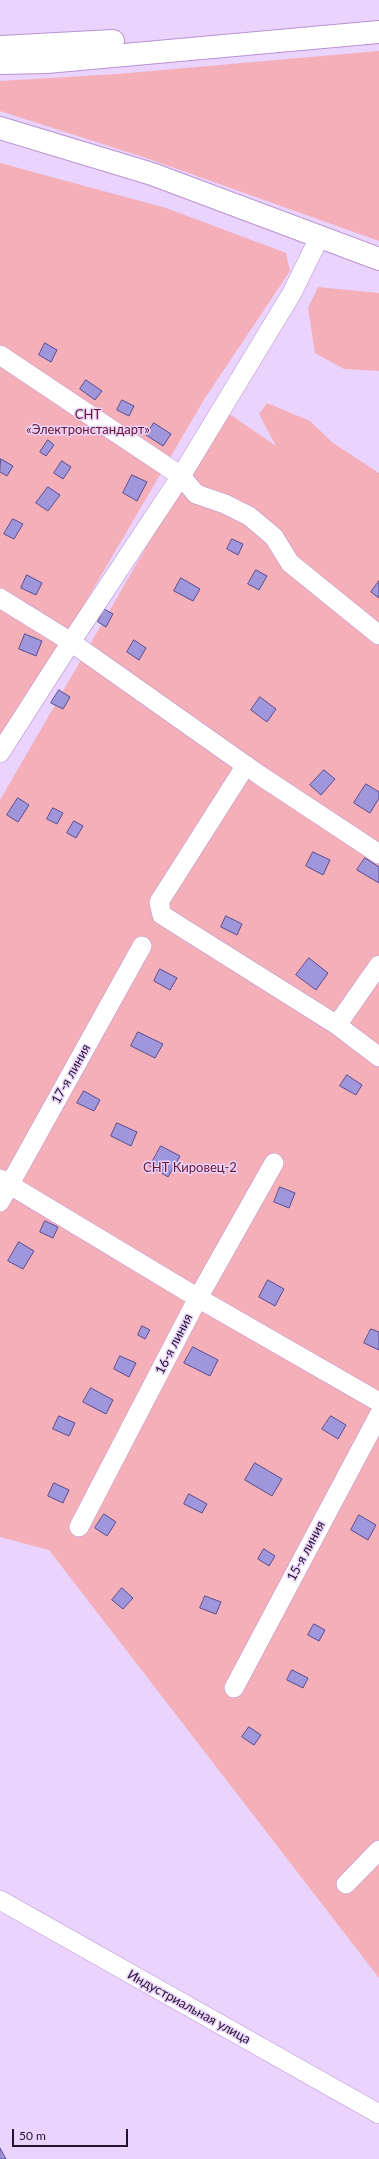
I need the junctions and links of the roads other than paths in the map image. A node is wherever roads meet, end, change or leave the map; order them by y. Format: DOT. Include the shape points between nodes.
graph roads {
  1 [pos="379,18"];
  2 [pos="379,32"];
  3 [pos="0,47"];
  4 [pos="0,63"];
  5 [pos="0,128"];
  6 [pos="320,236"];
  7 [pos="379,259"];
  8 [pos="0,355"];
  9 [pos="181,476"];
  10 [pos="0,598"];
  11 [pos="379,634"];
  12 [pos="71,642"];
  13 [pos="0,753"];
  14 [pos="246,765"];
  15 [pos="379,854"];
  16 [pos="142,946"];
  17 [pos="379,965"];
  18 [pos="337,1025"];
  19 [pos="379,1057"];
  20 [pos="274,1163"];
  21 [pos="5,1182"];
  22 [pos="0,1202"];
  23 [pos="198,1298"];
  24 [pos="379,1402"];
  25 [pos="379,1415"];
  26 [pos="79,1527"];
  27 [pos="234,1688"];
  28 [pos="379,1850"];
  29 [pos="346,1884"];
  30 [pos="0,1900"];
  31 [pos="379,2114"];
  1 -- 3 [label="main road" via="131,40"];
  2 -- 4 [label="main road" via="55,61"];
  5 -- 6 [label="main road" via="152,174"];
  6 -- 7 [label="main road"];
  6 -- 9 [label="street" via="292,293"];
  8 -- 9 [label="street"];
  9 -- 11 [label="street" via="196,494 249,516 274,536 290,563"];
  9 -- 12 [label="street"];
  10 -- 12 [label="street"];
  12 -- 13 [label="street"];
  12 -- 14 [label="street"];
  14 -- 15 [label="street"];
  14 -- 18 [label="street" via="159,902 162,915"];
  16 -- 21 [label="street, 17-я линия"];
  17 -- 18 [label="street"];
  18 -- 19 [label="street"];
  20 -- 23 [label="street, 16-я линия"];
  21 -- 22 [label="street, 17-я линия"];
  21 -- 23 [label="street"];
  23 -- 24 [label="street"];
  23 -- 26 [label="street, 16-я линия"];
  25 -- 27 [label="street, 15-я линия"];
  28 -- 29 [label="street"];
  30 -- 31 [label="street, Индустриальная улица"];
}
